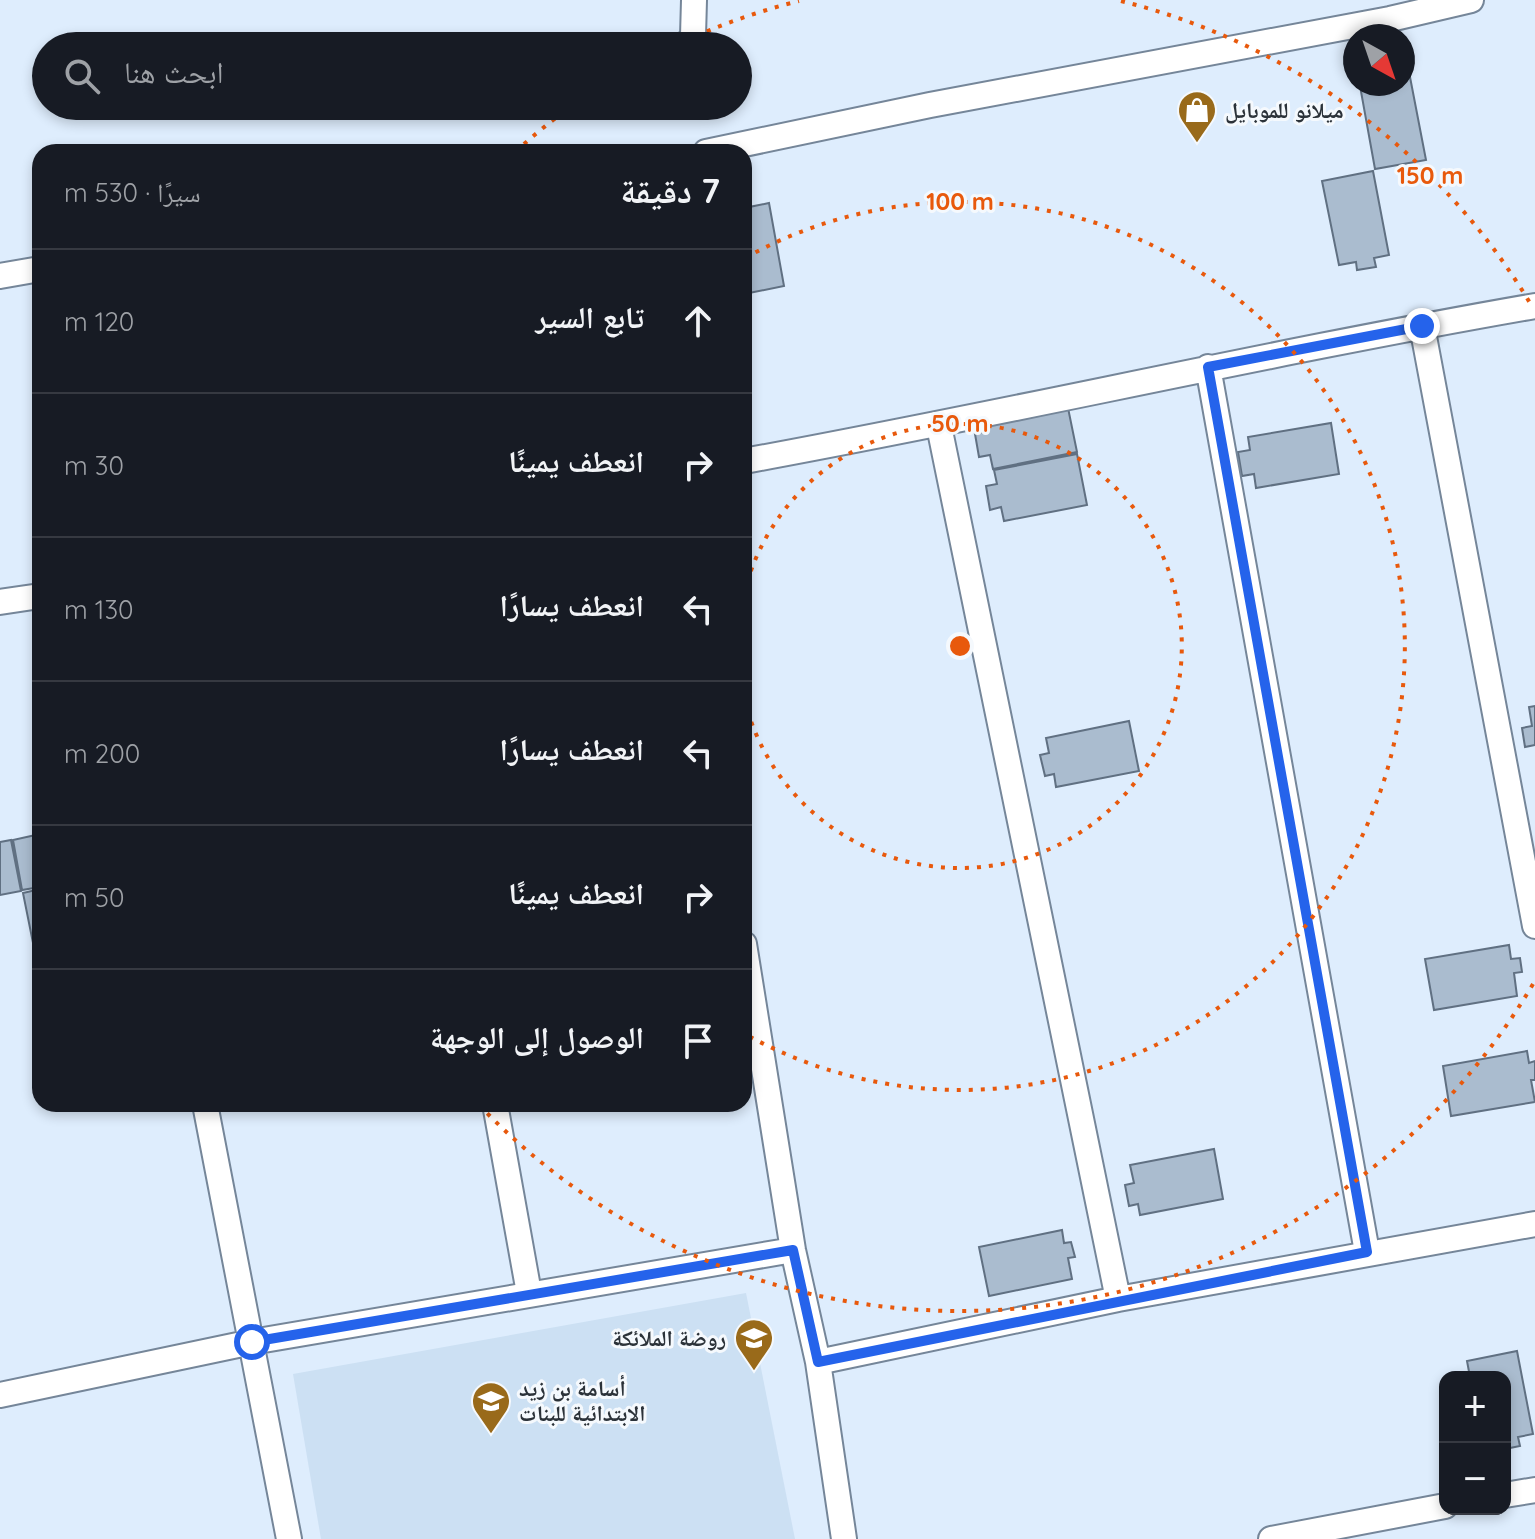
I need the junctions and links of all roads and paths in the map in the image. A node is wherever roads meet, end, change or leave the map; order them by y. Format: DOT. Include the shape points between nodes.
graph roads {
  1 [pos="694,0"];
  2 [pos="1471,0"];
  3 [pos="693,32"];
  4 [pos="744,144"];
  5 [pos="32,270"];
  6 [pos="0,276"];
  7 [pos="1535,306"];
  8 [pos="1422,326"];
  9 [pos="1208,367"];
  10 [pos="939,426"];
  11 [pos="752,460"];
  12 [pos="32,597"];
  13 [pos="0,602"];
  14 [pos="1535,926"];
  15 [pos="752,994"];
  16 [pos="207,1112"];
  17 [pos="496,1112"];
  18 [pos="1535,1224"];
  19 [pos="793,1250"];
  20 [pos="1367,1252"];
  21 [pos="529,1293"];
  22 [pos="1118,1299"];
  23 [pos="252,1342"];
  24 [pos="818,1362"];
  25 [pos="0,1395"];
  26 [pos="1535,1490"];
  27 [pos="1511,1494"];
  28 [pos="1439,1507"];
  29 [pos="289,1539"];
  30 [pos="844,1539"];
  31 [pos="1271,1539"];
  1 -- 3 [label="street"];
  2 -- 4 [label="street"];
  5 -- 6 [label="street"];
  7 -- 8 [label="street"];
  8 -- 9 [label="street"];
  8 -- 14 [label="street"];
  9 -- 10 [label="street"];
  9 -- 20 [label="street"];
  10 -- 11 [label="street"];
  10 -- 22 [label="street"];
  12 -- 13 [label="street"];
  15 -- 19 [label="street"];
  16 -- 23 [label="street"];
  17 -- 21 [label="street"];
  18 -- 20 [label="street"];
  19 -- 21 [label="street"];
  19 -- 24 [label="street"];
  20 -- 22 [label="street"];
  21 -- 23 [label="street"];
  22 -- 24 [label="street"];
  23 -- 25 [label="street"];
  23 -- 29 [label="street"];
  24 -- 30 [label="street"];
  26 -- 27 [label="street"];
  28 -- 31 [label="street"];
}
